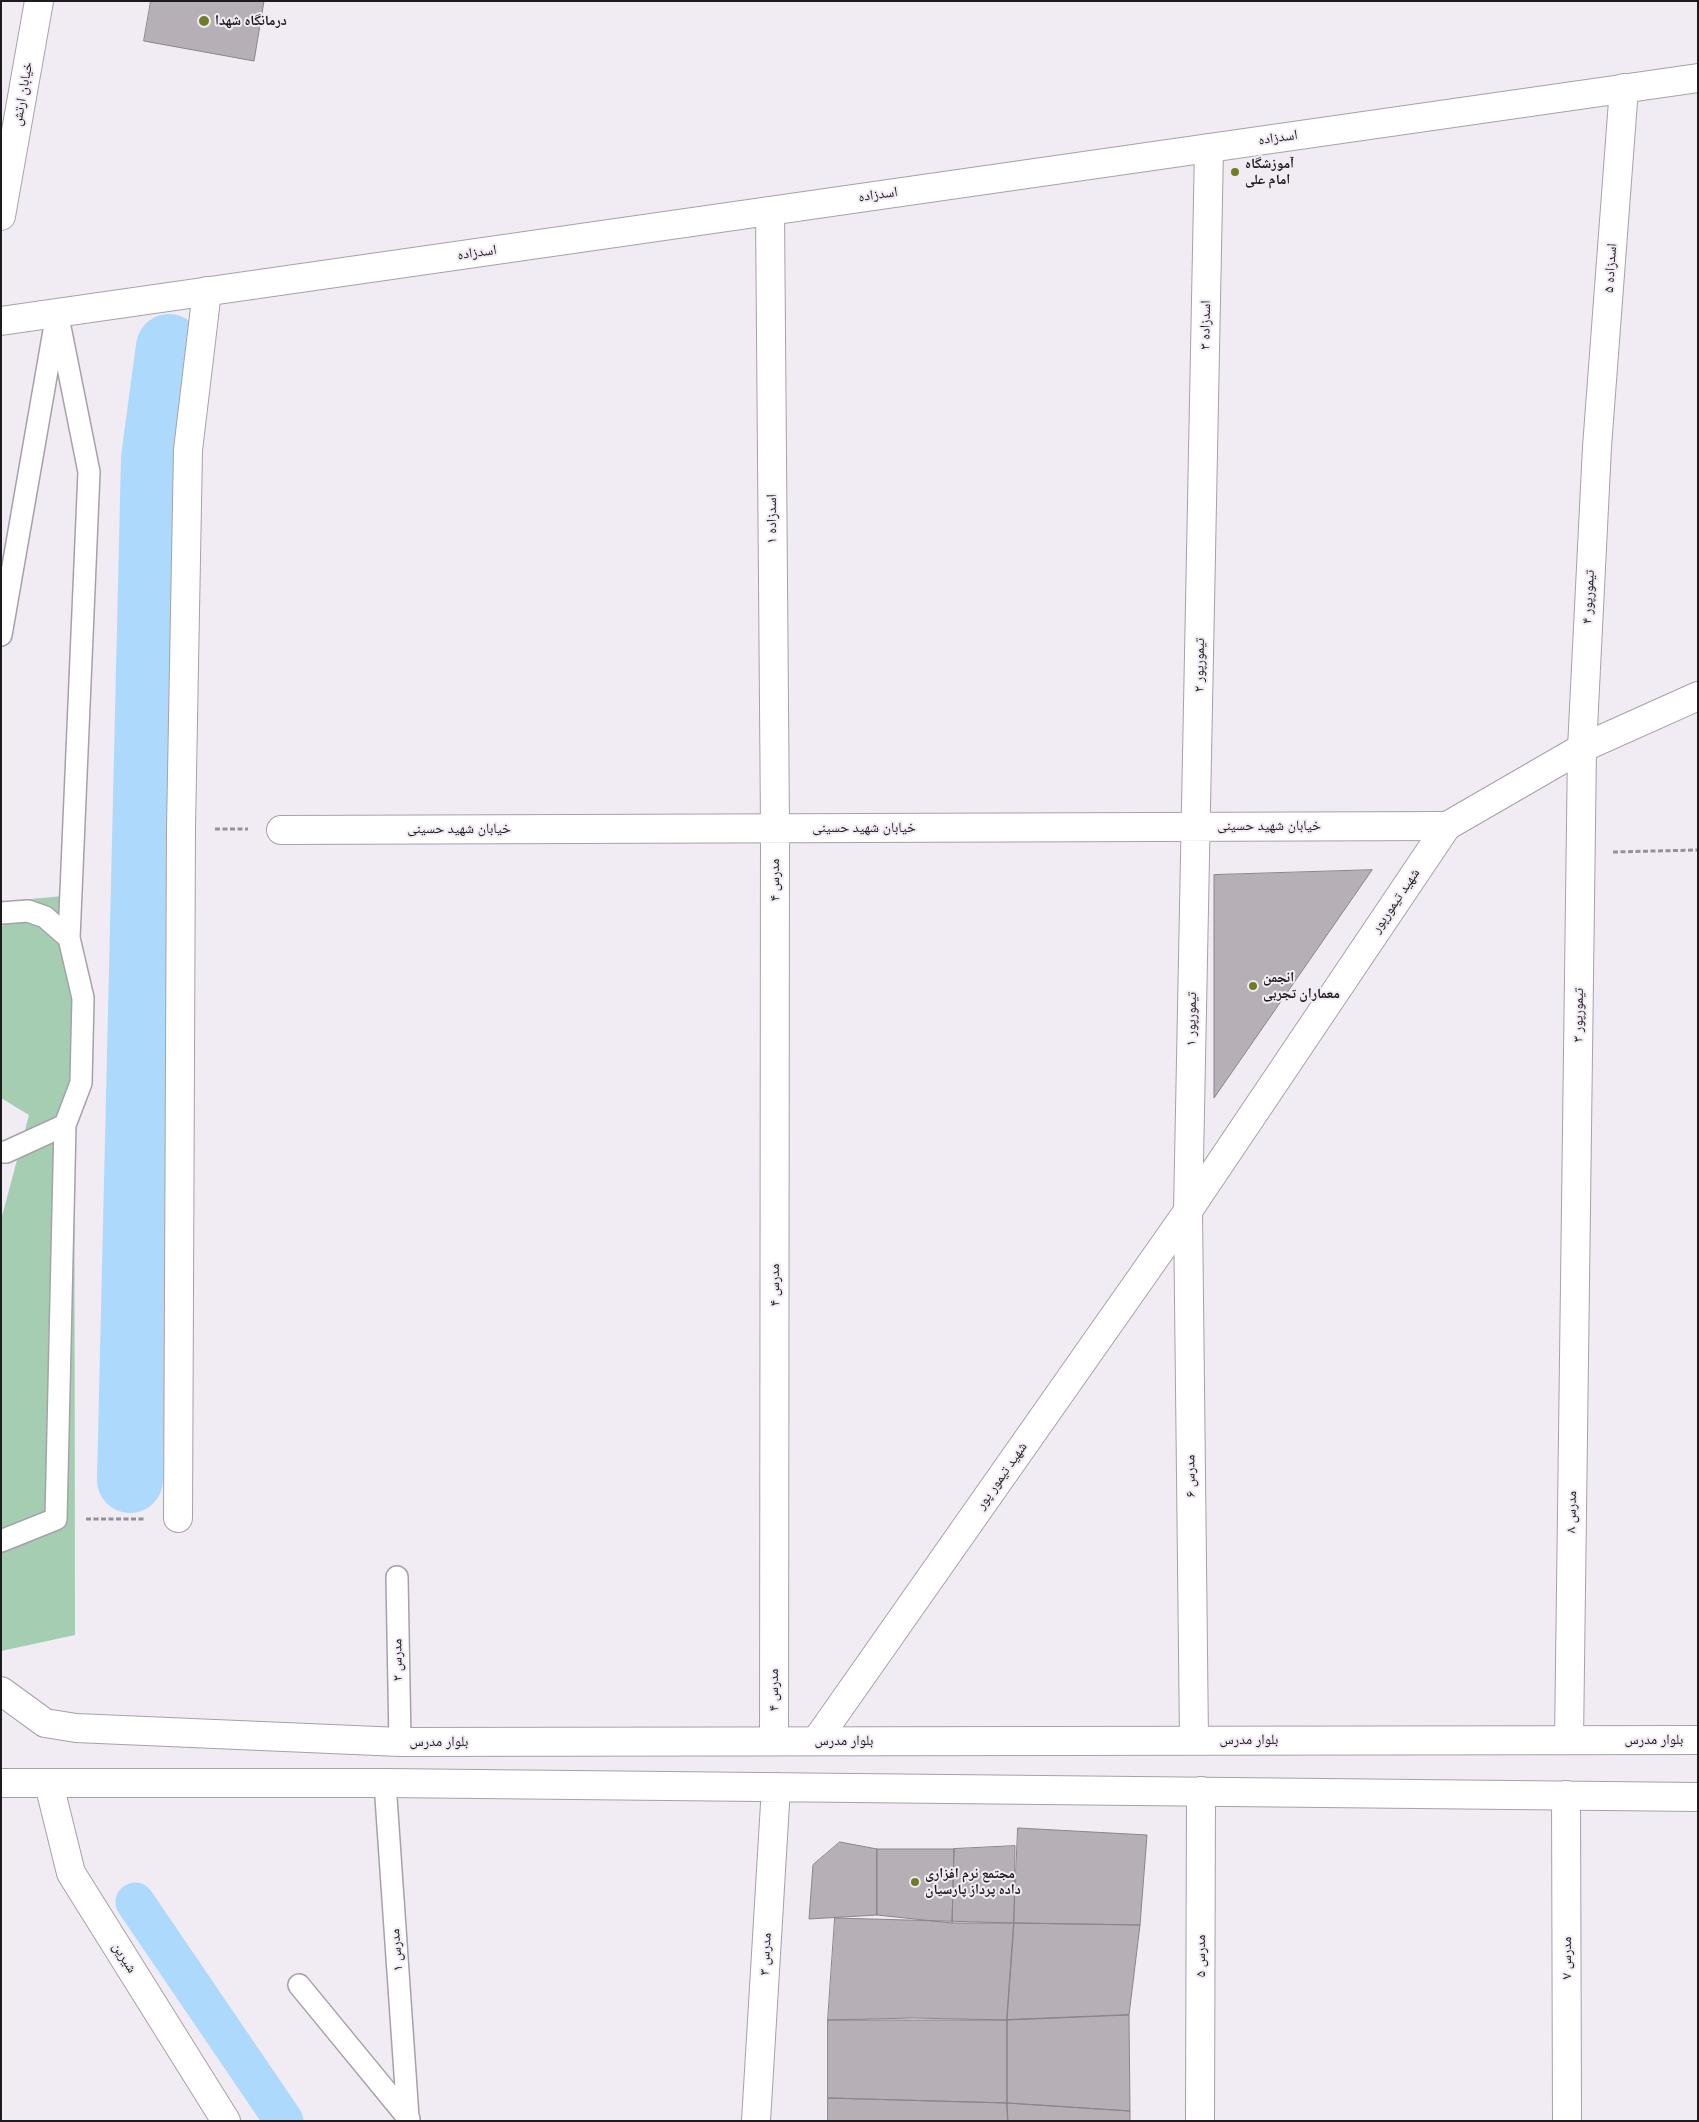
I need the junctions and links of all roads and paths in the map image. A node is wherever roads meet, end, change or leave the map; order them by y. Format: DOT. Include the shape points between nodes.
graph roads {
  1 [pos="39,1"];
  2 [pos="1698,78"];
  3 [pos="1624,88"];
  4 [pos="1209,148"];
  5 [pos="770,211"];
  6 [pos="1,216"];
  7 [pos="207,291"];
  8 [pos="57,312"];
  9 [pos="1,321"];
  10 [pos="1597,447"];
  11 [pos="1203,503"];
  12 [pos="1,635"];
  13 [pos="1698,696"];
  14 [pos="1582,748"];
  15 [pos="1447,826"];
  16 [pos="1196,827"];
  17 [pos="182,828"];
  18 [pos="775,828"];
  19 [pos="281,830"];
  20 [pos="1698,850"];
  21 [pos="1581,852"];
  22 [pos="1,913"];
  23 [pos="69,938"];
  24 [pos="65,1125"];
  25 [pos="1,1152"];
  26 [pos="1188,1211"];
  27 [pos="1575,1283"];
  28 [pos="178,1518"];
  29 [pos="56,1519"];
  30 [pos="1,1541"];
  31 [pos="397,1578"];
  32 [pos="1,1691"];
  33 [pos="1194,1740"];
  34 [pos="1569,1740"];
  35 [pos="1698,1740"];
  36 [pos="774,1741"];
  37 [pos="816,1741"];
  38 [pos="400,1742"];
  39 [pos="1,1783"];
  40 [pos="385,1783"];
  41 [pos="49,1784"];
  42 [pos="776,1787"];
  43 [pos="1201,1791"];
  44 [pos="1566,1795"];
  45 [pos="1698,1797"];
  46 [pos="299,1985"];
  47 [pos="410,2119"];
  48 [pos="226,2121"];
  49 [pos="756,2121"];
  50 [pos="1200,2121"];
  51 [pos="1567,2121"];
  1 -- 6 [label="street, خیابان ارتش"];
  2 -- 3 [label="street, اسدزاده"];
  3 -- 4 [label="street, اسدزاده"];
  3 -- 10 [label="street, اسدزاده ۵"];
  4 -- 5 [label="street, اسدزاده"];
  4 -- 11 [label="street, اسدزاده ۳"];
  5 -- 7 [label="street, اسدزاده"];
  5 -- 18 [label="street, اسدزاده ۱"];
  7 -- 8 [label="street, اسدزاده"];
  7 -- 17 [label="street" via="188,450"];
  8 -- 9 [label="street, اسدزاده"];
  8 -- 12 [label="lane"];
  8 -- 23 [label="lane" via="89,472"];
  10 -- 14 [label="street, تیمورپور ۴"];
  11 -- 16 [label="street, تیمورپور ۲"];
  13 -- 14 [label="street, شهید تیمورپور"];
  14 -- 15 [label="street, شهید تیمورپور"];
  14 -- 21 [label="street, تیمورپور ۳"];
  15 -- 16 [label="street, خیابان شهید حسینی"];
  15 -- 26 [label="street, شهید تیمورپور"];
  16 -- 18 [label="street, خیابان شهید حسینی"];
  16 -- 26 [label="street, تیمورپور ۱"];
  17 -- 19 [label="path"];
  17 -- 28 [label="street"];
  18 -- 19 [label="street, خیابان شهید حسینی"];
  18 -- 36 [label="street, مدرس ۴"];
  20 -- 21 [label="path"];
  21 -- 27 [label="street, تیمورپور ۳"];
  22 -- 23 [label="lane" via="28,911 45,917"];
  23 -- 24 [label="lane" via="83,998 82,1083"];
  24 -- 25 [label="lane"];
  24 -- 29 [label="lane"];
  26 -- 33 [label="street, مدرس ۶"];
  26 -- 37 [label="street, شهید تیمور پور"];
  27 -- 34 [label="street, مدرس ۸"];
  28 -- 29 [label="path"];
  29 -- 30 [label="lane"];
  31 -- 38 [label="lane, مدرس ۲"];
  32 -- 38 [label="street, بلوار مدرس" via="45,1723 76,1728"];
  33 -- 34 [label="street, بلوار مدرس"];
  33 -- 37 [label="street, بلوار مدرس"];
  34 -- 35 [label="street, بلوار مدرس"];
  36 -- 37 [label="street, بلوار مدرس"];
  36 -- 38 [label="street, بلوار مدرس"];
  39 -- 41 [label="street"];
  40 -- 41 [label="street"];
  40 -- 42 [label="street"];
  40 -- 47 [label="lane, مدرس ۱"];
  41 -- 48 [label="street, شیرین" via="71,1873"];
  42 -- 43 [label="street"];
  42 -- 49 [label="street, مدرس ۳"];
  43 -- 44 [label="street"];
  43 -- 50 [label="street, مدرس ۵"];
  44 -- 45 [label="street"];
  44 -- 51 [label="street, مدرس ۷"];
  46 -- 47 [label="lane"];
}
